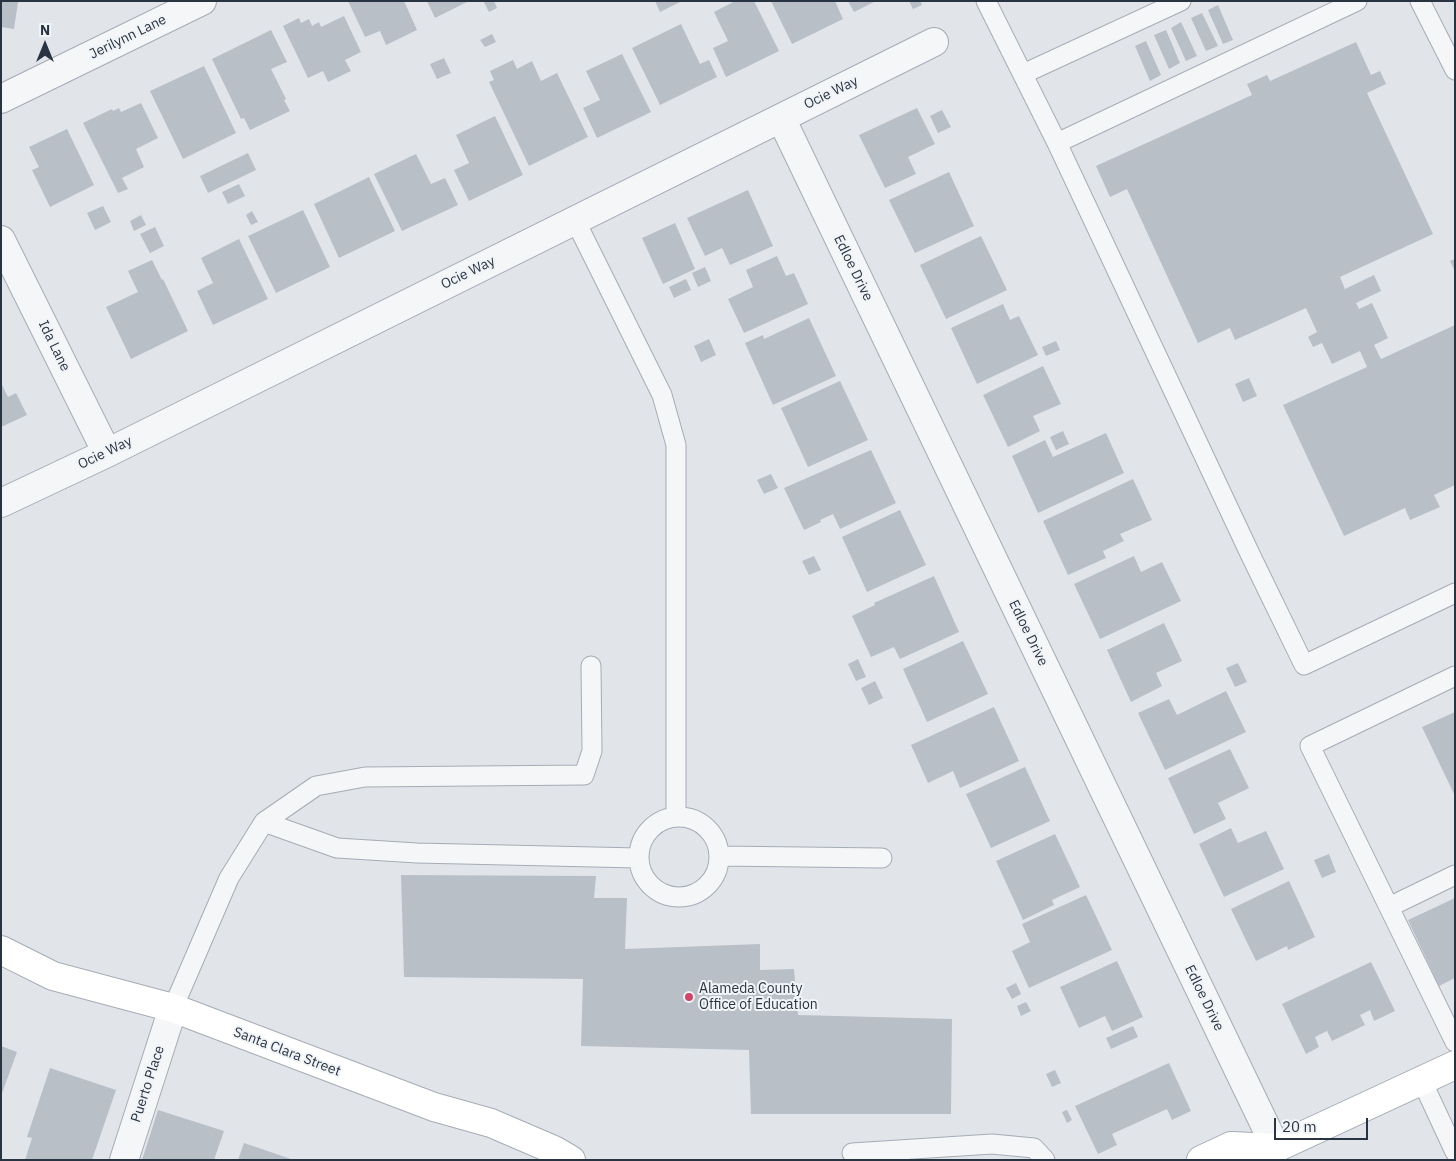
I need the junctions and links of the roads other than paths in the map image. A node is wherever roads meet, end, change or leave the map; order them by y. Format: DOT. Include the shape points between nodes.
graph roads {
  1 [pos="202,1"];
  2 [pos="986,1"];
  3 [pos="1181,1"];
  4 [pos="1357,1"];
  5 [pos="1420,1"];
  6 [pos="934,42"];
  7 [pos="1455,70"];
  8 [pos="1023,74"];
  9 [pos="1,99"];
  10 [pos="780,118"];
  11 [pos="1058,143"];
  12 [pos="575,220"];
  13 [pos="1,240"];
  14 [pos="107,453"];
  15 [pos="1,504"];
  16 [pos="1455,593"];
  17 [pos="591,666"];
  18 [pos="1455,676"];
  19 [pos="676,816"];
  20 [pos="264,822"];
  21 [pos="720,856"];
  22 [pos="638,858"];
  23 [pos="882,858"];
  24 [pos="1455,875"];
  25 [pos="1389,907"];
  26 [pos="1,950"];
  27 [pos="172,1008"];
  28 [pos="1455,1042"];
  29 [pos="1455,1065"];
  30 [pos="1422,1080"];
  31 [pos="1455,1152"];
  32 [pos="852,1153"];
  33 [pos="1272,1154"];
  34 [pos="124,1160"];
  35 [pos="571,1160"];
  36 [pos="1045,1160"];
  37 [pos="1201,1160"];
  1 -- 9 [label="street, Jerilynn Lane"];
  2 -- 8 [label="lane"];
  3 -- 8 [label="lane"];
  4 -- 11 [label="lane"];
  5 -- 7 [label="lane"];
  6 -- 10 [label="street, Ocie Way"];
  8 -- 11 [label="lane"];
  10 -- 12 [label="street, Ocie Way"];
  10 -- 33 [label="street, Edloe Drive"];
  11 -- 16 [label="lane" via="1304,665"];
  12 -- 14 [label="street, Ocie Way"];
  12 -- 19 [label="lane" via="662,395 676,445"];
  13 -- 14 [label="street, Ida Lane"];
  14 -- 15 [label="street, Ocie Way"];
  17 -- 20 [label="lane" via="592,751 584,775 365,777 316,786"];
  18 -- 25 [label="lane" via="1310,746"];
  19 -- 21 [label="lane" via="693,818 707,827 716,840"];
  19 -- 22 [label="lane" via="649,829 641,842"];
  20 -- 22 [label="lane" via="337,848"];
  20 -- 27 [label="lane" via="230,878"];
  21 -- 22 [label="lane" via="716,873 705,888 689,896 671,897 654,890 643,876"];
  21 -- 23 [label="lane"];
  24 -- 25 [label="lane"];
  25 -- 28 [label="lane"];
  26 -- 27 [label="main road, Santa Clara Street" via="53,976"];
  27 -- 34 [label="street, Puerto Place"];
  27 -- 35 [label="main road, Santa Clara Street" via="434,1107 491,1123"];
  29 -- 30 [label="main road"];
  30 -- 31 [label="lane"];
  30 -- 33 [label="main road"];
  32 -- 36 [label="lane" via="992,1144 1034,1148"];
  33 -- 37 [label="main road" via="1231,1146"];
}
